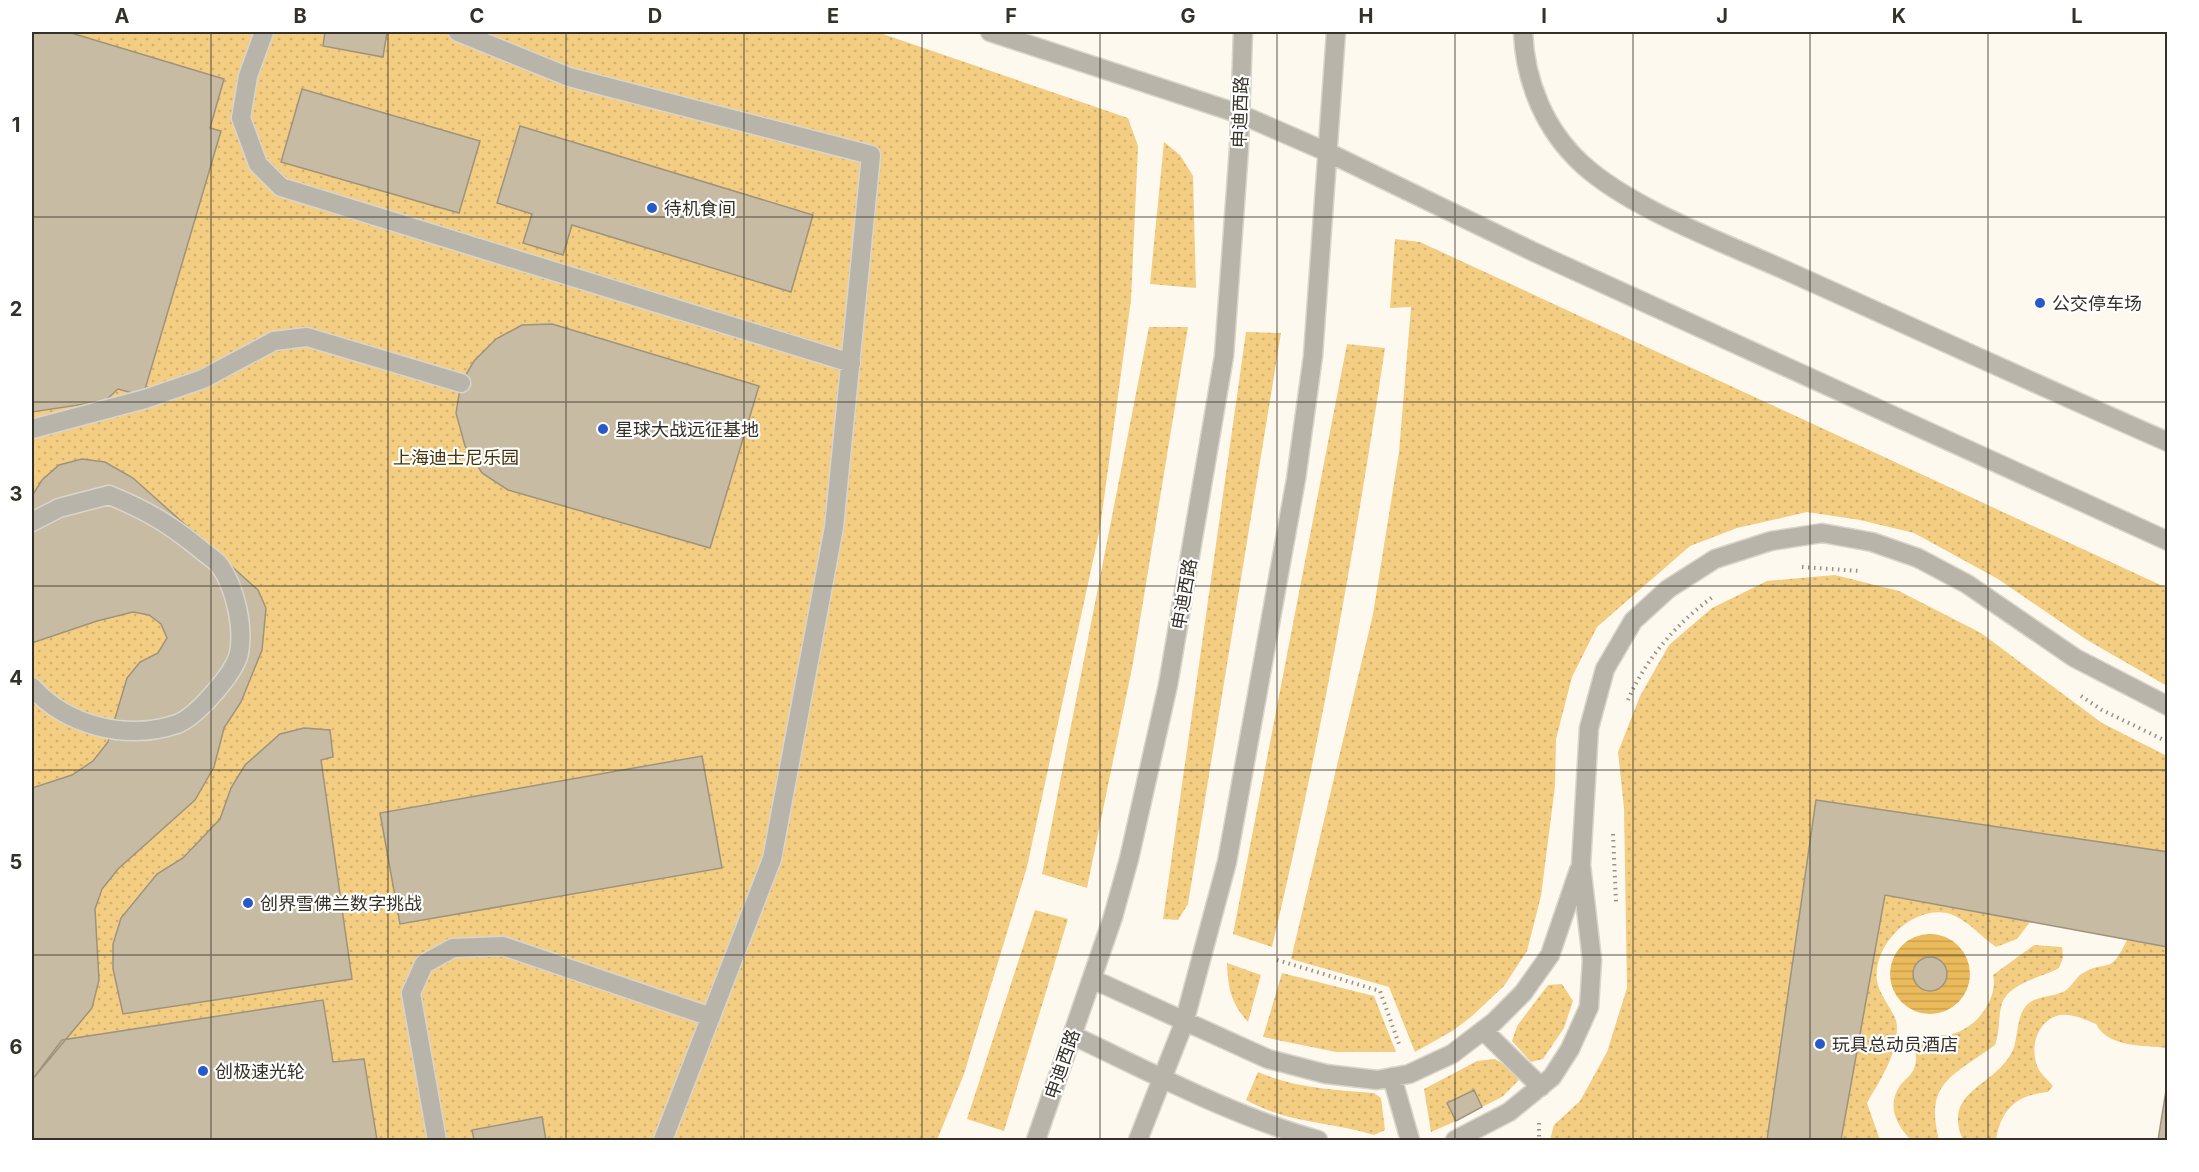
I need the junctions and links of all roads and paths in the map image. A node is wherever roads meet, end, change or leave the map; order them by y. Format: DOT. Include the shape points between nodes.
graph roads {
  1 [pos="264,32"];
  2 [pos="458,32"];
  3 [pos="990,32"];
  4 [pos="1243,32"];
  5 [pos="1335,32"];
  6 [pos="1523,32"];
  7 [pos="1240,114"];
  8 [pos="1327,152"];
  9 [pos="851,363"];
  10 [pos="461,384"];
  11 [pos="32,429"];
  12 [pos="2168,442"];
  13 [pos="32,522"];
  14 [pos="2168,541"];
  15 [pos="1793,566"];
  16 [pos="1864,571"];
  17 [pos="1723,589"];
  18 [pos="32,687"];
  19 [pos="2076,692"];
  20 [pos="2168,706"];
  21 [pos="1625,709"];
  22 [pos="2168,742"];
  23 [pos="1613,825"];
  24 [pos="1581,865"];
  25 [pos="1617,913"];
  26 [pos="1277,960"];
  27 [pos="1092,979"];
  28 [pos="711,1017"];
  29 [pos="1184,1023"];
  30 [pos="1483,1030"];
  31 [pos="1072,1035"];
  32 [pos="1402,1050"];
  33 [pos="1392,1077"];
  34 [pos="1162,1078"];
  35 [pos="1541,1087"];
  36 [pos="1538,1118"];
  37 [pos="437,1140"];
  38 [pos="663,1140"];
  39 [pos="1036,1140"];
  40 [pos="1138,1140"];
  41 [pos="1318,1140"];
  42 [pos="1410,1140"];
  43 [pos="1455,1140"];
  44 [pos="1539,1140"];
  1 -- 9 [label="street" via="248,76 241,118 258,164 281,187"];
  2 -- 9 [label="street" via="569,77 871,155"];
  3 -- 7 [label="street"];
  4 -- 7 [label="street, 申迪西路"];
  5 -- 8 [label="street"];
  6 -- 12 [label="street" via="1533,93 1555,135 1582,164 1616,190"];
  7 -- 8 [label="street"];
  7 -- 27 [label="street, 申迪西路" via="1224,356 1199,510 1168,685 1132,848"];
  8 -- 14 [label="street" via="1534,252"];
  8 -- 29 [label="street" via="1313,356 1296,479 1227,862"];
  9 -- 28 [label="street" via="834,527 772,860"];
  10 -- 11 [label="street" via="307,337 274,341 203,379 146,399"];
  13 -- 18 [label="street" via="59,508 109,495 164,520 219,565 238,605 239,654 213,697 179,723 131,732 93,726 46,703"];
  15 -- 16 [label="path"];
  17 -- 21 [label="path" via="1689,614 1645,667"];
  19 -- 22 [label="path" via="2102,710"];
  20 -- 24 [label="street" via="2075,658 1967,584 1918,558 1872,542 1822,533 1772,541 1715,559 1668,589 1633,621 1605,669 1589,728"];
  23 -- 25 [label="path"];
  24 -- 30 [label="street" via="1550,955 1523,993"];
  24 -- 35 [label="street" via="1592,960 1589,1007 1570,1049"];
  26 -- 32 [label="path" via="1380,991"];
  27 -- 29 [label="street"];
  27 -- 31 [label="street, 申迪西路"];
  28 -- 37 [label="street" via="503,946 453,948 424,964 411,993"];
  28 -- 38 [label="street"];
  29 -- 33 [label="street" via="1280,1062 1326,1074 1377,1080"];
  29 -- 34 [label="street"];
  30 -- 33 [label="street" via="1452,1054"];
  30 -- 35 [label="street"];
  31 -- 34 [label="street"];
  31 -- 39 [label="street, 申迪西路"];
  33 -- 42 [label="street"];
  34 -- 40 [label="street"];
  34 -- 41 [label="street"];
  35 -- 43 [label="street" via="1509,1113"];
  36 -- 44 [label="path"];
}
